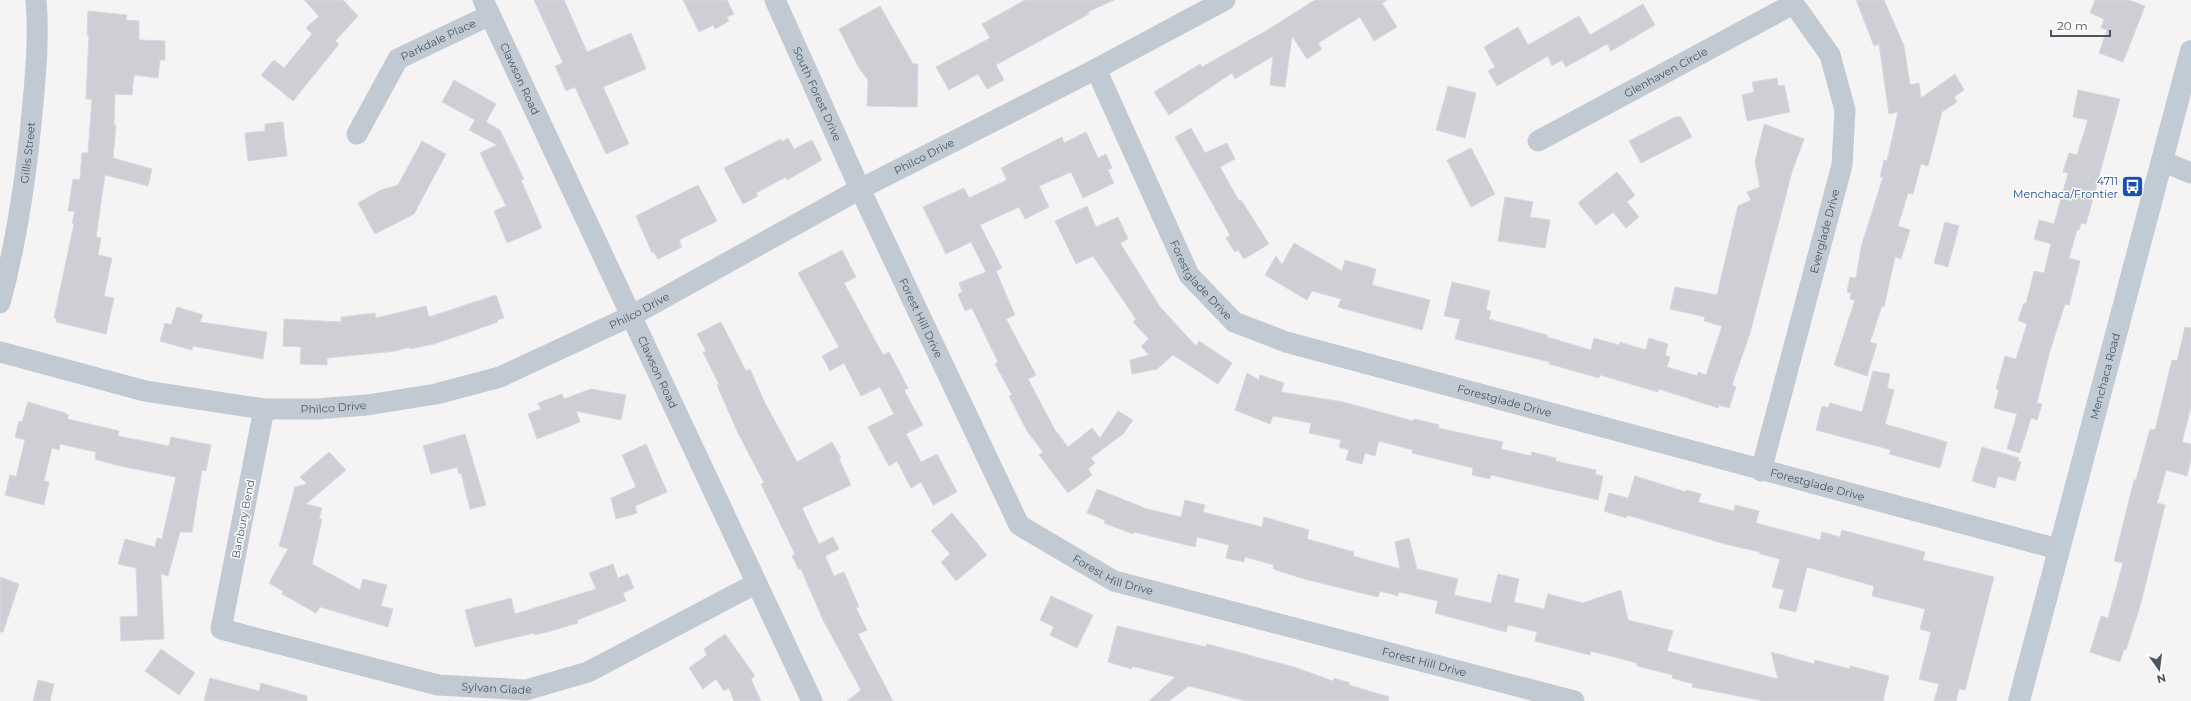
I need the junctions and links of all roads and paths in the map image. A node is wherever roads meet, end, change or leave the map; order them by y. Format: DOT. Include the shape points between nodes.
graph roads {
  1 [pos="36,0"];
  2 [pos="775,0"];
  3 [pos="1225,0"];
  4 [pos="1792,2"];
  5 [pos="487,8"];
  6 [pos="2191,51"];
  7 [pos="1096,69"];
  8 [pos="357,134"];
  9 [pos="1538,142"];
  10 [pos="2162,161"];
  11 [pos="2191,173"];
  12 [pos="860,189"];
  13 [pos="0,303"];
  14 [pos="631,316"];
  15 [pos="0,352"];
  16 [pos="264,409"];
  17 [pos="1761,471"];
  18 [pos="2058,549"];
  19 [pos="756,584"];
  20 [pos="221,629"];
  21 [pos="812,701"];
  22 [pos="1574,701"];
  23 [pos="2018,701"];
  1 -- 13 [label="street, Gillis Street" via="36,62 27,168 12,260"];
  2 -- 12 [label="street, South Forest Drive"];
  3 -- 7 [label="street, Philco Drive"];
  4 -- 9 [label="street, Glenhaven Circle"];
  4 -- 17 [label="street, Everglade Drive" via="1830,55 1845,110 1842,165"];
  5 -- 8 [label="street, Parkdale Place" via="398,59"];
  5 -- 14 [label="street, Clawson Road"];
  6 -- 10 [label="main road, Menchaca Road"];
  7 -- 12 [label="street, Philco Drive"];
  7 -- 17 [label="street, Forestglade Drive" via="1189,275 1234,322 1286,342"];
  10 -- 11 [label="street"];
  10 -- 18 [label="main road, Menchaca Road"];
  12 -- 14 [label="street, Philco Drive"];
  12 -- 22 [label="street, Forest Hill Drive" via="1019,525 1114,581"];
  14 -- 16 [label="street, Philco Drive" via="500,377 436,394 325,409"];
  14 -- 19 [label="street, Clawson Road"];
  15 -- 16 [label="street, Philco Drive" via="145,391"];
  16 -- 20 [label="street, Banbury Bend"];
  17 -- 18 [label="street, Forestglade Drive"];
  18 -- 23 [label="main road, Menchaca Road"];
  19 -- 20 [label="street, Sylvan Glade" via="588,672 526,690 438,686"];
  19 -- 21 [label="street, Clawson Road"];
}
